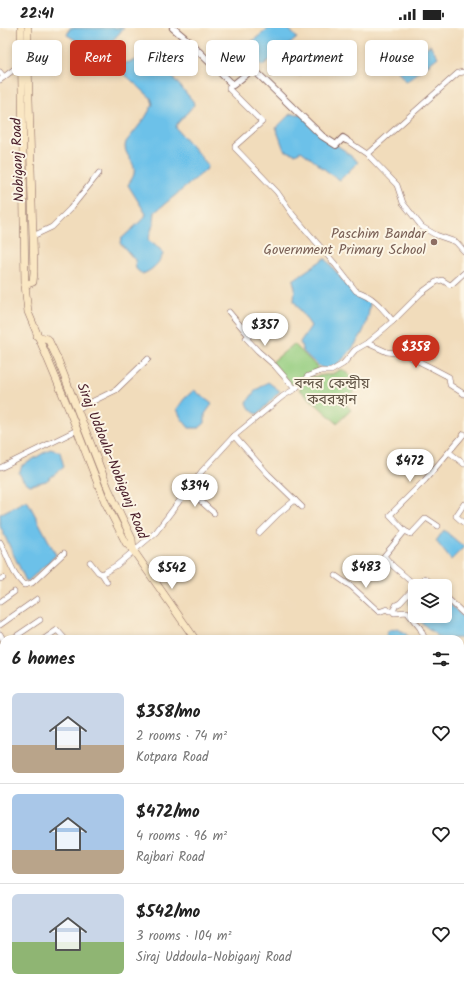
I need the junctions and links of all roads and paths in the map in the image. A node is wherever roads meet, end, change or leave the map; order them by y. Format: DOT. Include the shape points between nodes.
graph roads {
  1 [pos="22,28"];
  2 [pos="28,28"];
  3 [pos="173,28"];
  4 [pos="23,40"];
  5 [pos="27,40"];
  6 [pos="0,72"];
  7 [pos="12,72"];
  8 [pos="464,72"];
  9 [pos="25,76"];
  10 [pos="26,76"];
  11 [pos="2,79"];
  12 [pos="232,85"];
  13 [pos="346,140"];
  14 [pos="367,154"];
  15 [pos="99,173"];
  16 [pos="33,236"];
  17 [pos="464,251"];
  18 [pos="463,275"];
  19 [pos="25,285"];
  20 [pos="229,312"];
  21 [pos="393,321"];
  22 [pos="38,336"];
  23 [pos="367,343"];
  24 [pos="148,359"];
  25 [pos="66,382"];
  26 [pos="59,385"];
  27 [pos="294,389"];
  28 [pos="464,394"];
  29 [pos="77,408"];
  30 [pos="77,430"];
  31 [pos="464,434"];
  32 [pos="234,436"];
  33 [pos="449,452"];
  34 [pos="464,464"];
  35 [pos="0,468"];
  36 [pos="188,490"];
  37 [pos="295,500"];
  38 [pos="464,504"];
  39 [pos="302,507"];
  40 [pos="214,513"];
  41 [pos="464,523"];
  42 [pos="438,526"];
  43 [pos="405,531"];
  44 [pos="259,533"];
  45 [pos="0,542"];
  46 [pos="133,550"];
  47 [pos="64,553"];
  48 [pos="90,562"];
  49 [pos="102,574"];
  50 [pos="336,576"];
  51 [pos="408,579"];
  52 [pos="107,582"];
  53 [pos="14,592"];
  54 [pos="408,594"];
  55 [pos="37,599"];
  56 [pos="0,602"];
  57 [pos="452,603"];
  58 [pos="393,611"];
  59 [pos="464,614"];
  60 [pos="40,620"];
  61 [pos="0,625"];
  62 [pos="18,635"];
  63 [pos="50,635"];
  64 [pos="61,635"];
  65 [pos="192,635"];
  66 [pos="423,635"];
  1 -- 4 [label="main road, Nobiganj Road"];
  2 -- 5 [label="main road, Nobiganj Road"];
  3 -- 12 [label="street"];
  6 -- 11 [label="street"];
  7 -- 11 [label="street"];
  8 -- 14 [label="street" via="458,73"];
  9 -- 19 [label="main road, Nobiganj Road"];
  10 -- 16 [label="main road, Nobiganj Road"];
  12 -- 13 [label="street" via="253,69 322,136 336,145 343,138"];
  12 -- 21 [label="street" via="230,89 262,122 235,148 277,192 356,291 374,300"];
  13 -- 14 [label="street"];
  14 -- 17 [label="street" via="397,185 403,203 422,227 456,242"];
  15 -- 16 [label="street" via="52,227"];
  16 -- 19 [label="main road, Nobiganj Road" via="34,278 33,282"];
  18 -- 21 [label="street" via="450,285 442,280 436,282"];
  19 -- 22 [label="main road, Nobiganj Road" via="28,312"];
  20 -- 27 [label="street" via="249,336 246,338"];
  21 -- 23 [label="street"];
  22 -- 25 [label="main road, Nobiganj Road" via="51,343"];
  22 -- 26 [label="main road, Nobiganj Road"];
  23 -- 27 [label="street" via="355,350 337,368 308,376"];
  23 -- 28 [label="street" via="387,352 404,354 432,368 449,377 450,384"];
  24 -- 29 [label="street" via="116,390"];
  25 -- 26 [label="main road"];
  25 -- 29 [label="main road, Siraj Uddoula-Nobiganj Road"];
  26 -- 30 [label="main road, Siraj Uddoula-Nobiganj Road"];
  27 -- 32 [label="street"];
  29 -- 46 [label="main road, Siraj Uddoula-Nobiganj Road" via="108,488 130,535"];
  30 -- 35 [label="street"];
  30 -- 46 [label="main road, Siraj Uddoula-Nobiganj Road" via="105,502 126,543"];
  31 -- 33 [label="street"];
  32 -- 36 [label="street"];
  32 -- 37 [label="street"];
  33 -- 34 [label="street"];
  33 -- 43 [label="street" via="390,515"];
  36 -- 40 [label="street"];
  36 -- 46 [label="street" via="156,532"];
  37 -- 39 [label="street"];
  37 -- 44 [label="street"];
  38 -- 41 [label="street" via="456,516"];
  42 -- 43 [label="street" via="426,518 411,534"];
  43 -- 51 [label="street" via="384,556"];
  45 -- 47 [label="street" via="15,573 24,584 32,583"];
  46 -- 49 [label="street" via="117,565"];
  46 -- 65 [label="main road, Siraj Uddoula-Nobiganj Road"];
  48 -- 49 [label="street"];
  49 -- 52 [label="street"];
  50 -- 58 [label="street" via="379,612 387,609"];
  53 -- 56 [label="street"];
  54 -- 58 [label="street"];
  55 -- 61 [label="street"];
  57 -- 59 [label="street"];
  58 -- 66 [label="street" via="407,612"];
  60 -- 62 [label="street"];
  63 -- 64 [label="street" via="57,630"];
}
